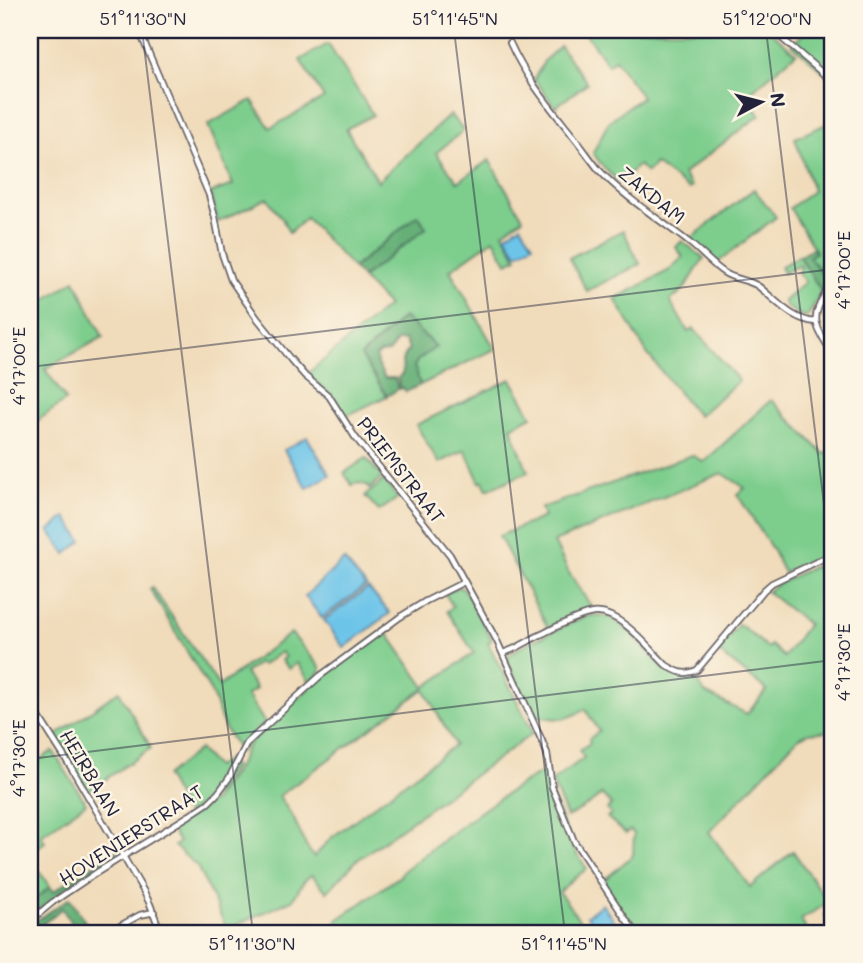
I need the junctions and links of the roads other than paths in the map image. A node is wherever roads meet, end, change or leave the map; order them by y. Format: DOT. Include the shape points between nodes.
graph roads {
  1 [pos="139,30"];
  2 [pos="772,30"];
  3 [pos="510,43"];
  4 [pos="833,82"];
  5 [pos="833,279"];
  6 [pos="816,322"];
  7 [pos="833,354"];
  8 [pos="833,554"];
  9 [pos="464,582"];
  10 [pos="503,653"];
  11 [pos="30,704"];
  12 [pos="123,857"];
  13 [pos="154,912"];
  14 [pos="30,921"];
  15 [pos="107,933"];
  16 [pos="161,933"];
  17 [pos="636,933"];
  1 -- 9 [label="street, PRIEMSTRAAT" via="209,195 231,280 291,360 329,396 369,455 450,555"];
  2 -- 4 [label="street"];
  3 -- 6 [label="street, ZAKDAM" via="551,108 606,176 730,277 756,285 795,316"];
  5 -- 6 [label="street"];
  6 -- 7 [label="street"];
  8 -- 10 [label="street" via="772,583 692,673 666,665 628,627 595,612"];
  9 -- 10 [label="street, PRIEMSTRAAT"];
  9 -- 12 [label="street, HOVENIERSTRAAT" via="400,617 320,676 247,743 229,778 208,803"];
  10 -- 17 [label="street, PRIEMSTRAAT" via="547,753 551,787 574,841"];
  11 -- 12 [label="street, HEIRBAAN"];
  12 -- 13 [label="street, HEIRBAAN"];
  12 -- 14 [label="street, HOVENIERSTRAAT"];
  13 -- 15 [label="street"];
  13 -- 16 [label="street, HEIRBAAN"];
}
